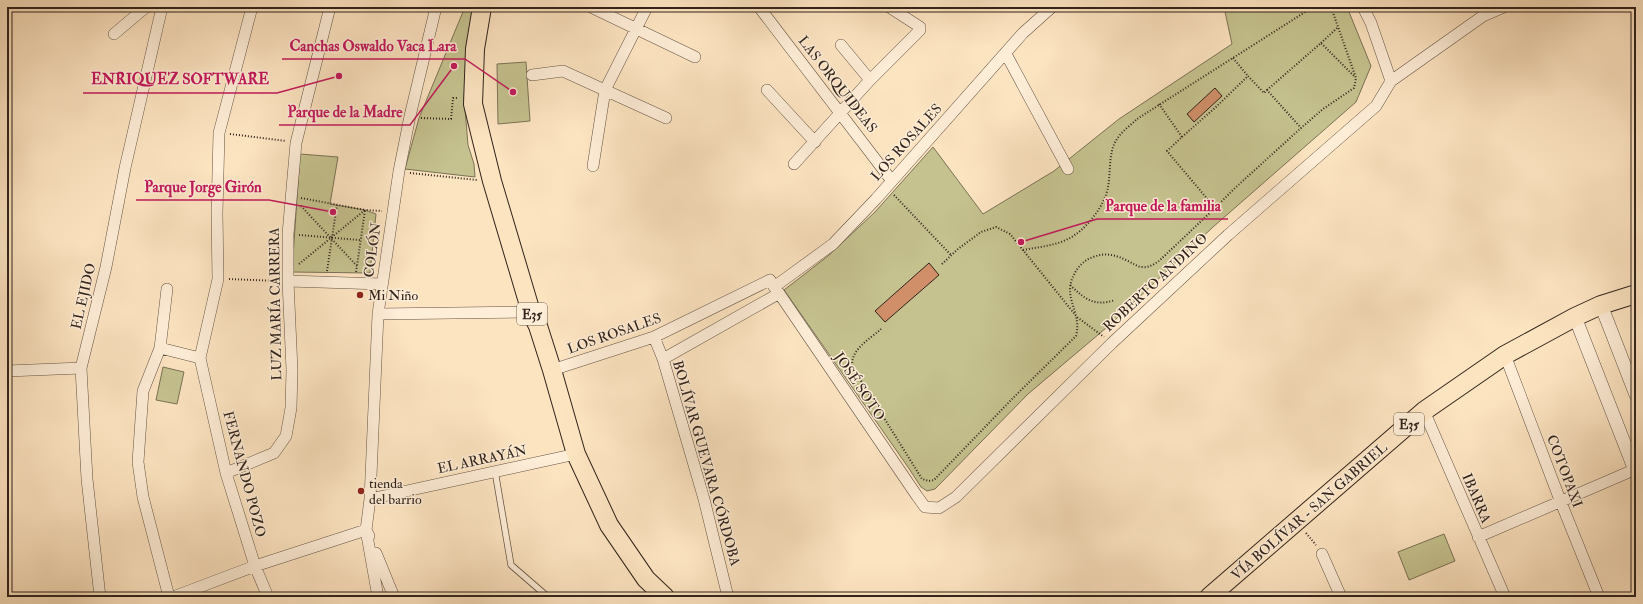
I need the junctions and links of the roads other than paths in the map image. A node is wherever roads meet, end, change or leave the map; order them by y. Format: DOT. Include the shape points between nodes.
graph roads {
  1 [pos="146,7"];
  2 [pos="162,7"];
  3 [pos="252,7"];
  4 [pos="330,7"];
  5 [pos="436,7"];
  6 [pos="493,7"];
  7 [pos="591,7"];
  8 [pos="647,7"];
  9 [pos="759,7"];
  10 [pos="889,7"];
  11 [pos="1363,7"];
  12 [pos="1504,7"];
  13 [pos="1050,8"];
  14 [pos="480,14"];
  15 [pos="636,28"];
  16 [pos="114,34"];
  17 [pos="841,44"];
  18 [pos="1006,54"];
  19 [pos="695,57"];
  20 [pos="532,75"];
  21 [pos="870,80"];
  22 [pos="1391,81"];
  23 [pos="605,90"];
  24 [pos="767,90"];
  25 [pos="840,112"];
  26 [pos="666,118"];
  27 [pos="815,142"];
  28 [pos="794,164"];
  29 [pos="593,166"];
  30 [pos="1068,169"];
  31 [pos="890,184"];
  32 [pos="288,277"];
  33 [pos="382,284"];
  34 [pos="774,287"];
  35 [pos="167,289"];
  36 [pos="1636,294"];
  37 [pos="1601,305"];
  38 [pos="531,312"];
  39 [pos="378,314"];
  40 [pos="1575,317"];
  41 [pos="654,337"];
  42 [pos="160,348"];
  43 [pos="1505,355"];
  44 [pos="200,358"];
  45 [pos="663,359"];
  46 [pos="81,368"];
  47 [pos="552,370"];
  48 [pos="7,371"];
  49 [pos="1636,395"];
  50 [pos="1424,411"];
  51 [pos="576,454"];
  52 [pos="1636,470"];
  53 [pos="495,471"];
  54 [pos="226,473"];
  55 [pos="370,499"];
  56 [pos="1560,500"];
  57 [pos="925,507"];
  58 [pos="366,530"];
  59 [pos="1478,537"];
  60 [pos="1322,554"];
  61 [pos="255,566"];
  62 [pos="100,597"];
  63 [pos="169,597"];
  64 [pos="173,597"];
  65 [pos="268,597"];
  66 [pos="378,597"];
  67 [pos="394,597"];
  68 [pos="548,597"];
  69 [pos="665,597"];
  70 [pos="728,597"];
  71 [pos="1209,597"];
  72 [pos="1341,597"];
  73 [pos="1505,597"];
  74 [pos="1599,597"];
  1 -- 16 [label="street"];
  2 -- 46 [label="street, EL EJIDO" via="125,168 106,267"];
  3 -- 44 [label="street, FERNANDO POZO" via="219,133 218,279"];
  4 -- 32 [label="street, LUZ MARÍA CARRERA" via="296,143 288,234"];
  5 -- 33 [label="street, COLÓN" via="399,172"];
  6 -- 14 [label="street"];
  7 -- 15 [label="street"];
  8 -- 15 [label="street"];
  9 -- 25 [label="street, LAS ORQUIDEAS"];
  10 -- 21 [label="street" via="920,27 920,30"];
  11 -- 22 [label="street"];
  12 -- 22 [label="street, ROBERTO ANDINO" via="1483,16"];
  13 -- 18 [label="street, LOS ROSALES" via="1023,33"];
  14 -- 38 [label="highway, E35" via="475,50 473,104 492,181"];
  15 -- 19 [label="street"];
  15 -- 23 [label="street"];
  17 -- 21 [label="street"];
  18 -- 30 [label="street"];
  18 -- 31 [label="street, LOS ROSALES"];
  20 -- 23 [label="street" via="563,71"];
  21 -- 25 [label="street"];
  22 -- 57 [label="street, ROBERTO ANDINO" via="1376,106 1228,235 1112,343 956,497 939,508"];
  23 -- 26 [label="street"];
  23 -- 29 [label="street"];
  24 -- 27 [label="street"];
  25 -- 27 [label="street"];
  25 -- 31 [label="street, LAS ORQUIDEAS"];
  27 -- 28 [label="street"];
  31 -- 34 [label="street, LOS ROSALES" via="833,244"];
  32 -- 33 [label="street" via="326,283"];
  32 -- 54 [label="street, LUZ MARÍA CARRERA" via="292,370 291,408 286,436 274,453"];
  33 -- 39 [label="street, COLÓN"];
  34 -- 41 [label="street, LOS ROSALES"];
  34 -- 45 [label="street"];
  34 -- 57 [label="street, JOSÉ SOTO"];
  35 -- 42 [label="street"];
  36 -- 37 [label="highway, VÍA BOLÍVAR - SAN GABRIEL / E35"];
  37 -- 40 [label="highway, VÍA BOLÍVAR - SAN GABRIEL / E35"];
  37 -- 49 [label="street"];
  38 -- 39 [label="street"];
  38 -- 47 [label="highway, E35"];
  39 -- 55 [label="street, COLÓN"];
  40 -- 43 [label="highway, VÍA BOLÍVAR - SAN GABRIEL / E35"];
  40 -- 52 [label="street"];
  41 -- 45 [label="street, BOLÍVAR GUEVARA CÓRDOBA"];
  41 -- 47 [label="street, LOS ROSALES"];
  42 -- 44 [label="street"];
  42 -- 63 [label="street" via="143,391 138,462 143,497"];
  43 -- 50 [label="highway, VÍA BOLÍVAR - SAN GABRIEL / E35"];
  43 -- 56 [label="street, COTOPAXI"];
  44 -- 54 [label="street, FERNANDO POZO"];
  45 -- 70 [label="street, BOLÍVAR GUEVARA CÓRDOBA" via="704,499"];
  46 -- 48 [label="street"];
  46 -- 62 [label="street, EL EJIDO" via="87,478"];
  47 -- 51 [label="highway, E35"];
  50 -- 59 [label="street, IBARRA"];
  50 -- 71 [label="highway, VÍA BOLÍVAR - SAN GABRIEL / E35"];
  51 -- 53 [label="street, EL ARRAYÁN"];
  51 -- 69 [label="highway, E35" via="609,525 646,579"];
  52 -- 56 [label="street"];
  53 -- 55 [label="street, EL ARRAYÁN"];
  53 -- 68 [label="lane" via="511,565"];
  54 -- 61 [label="street, FERNANDO POZO"];
  55 -- 58 [label="street, COLÓN"];
  56 -- 59 [label="street"];
  56 -- 74 [label="street, COTOPAXI"];
  58 -- 61 [label="street"];
  58 -- 66 [label="street, COLÓN"];
  58 -- 67 [label="street"];
  59 -- 73 [label="street, IBARRA"];
  60 -- 72 [label="street"];
  61 -- 64 [label="street"];
  61 -- 65 [label="street, FERNANDO POZO"];
}
